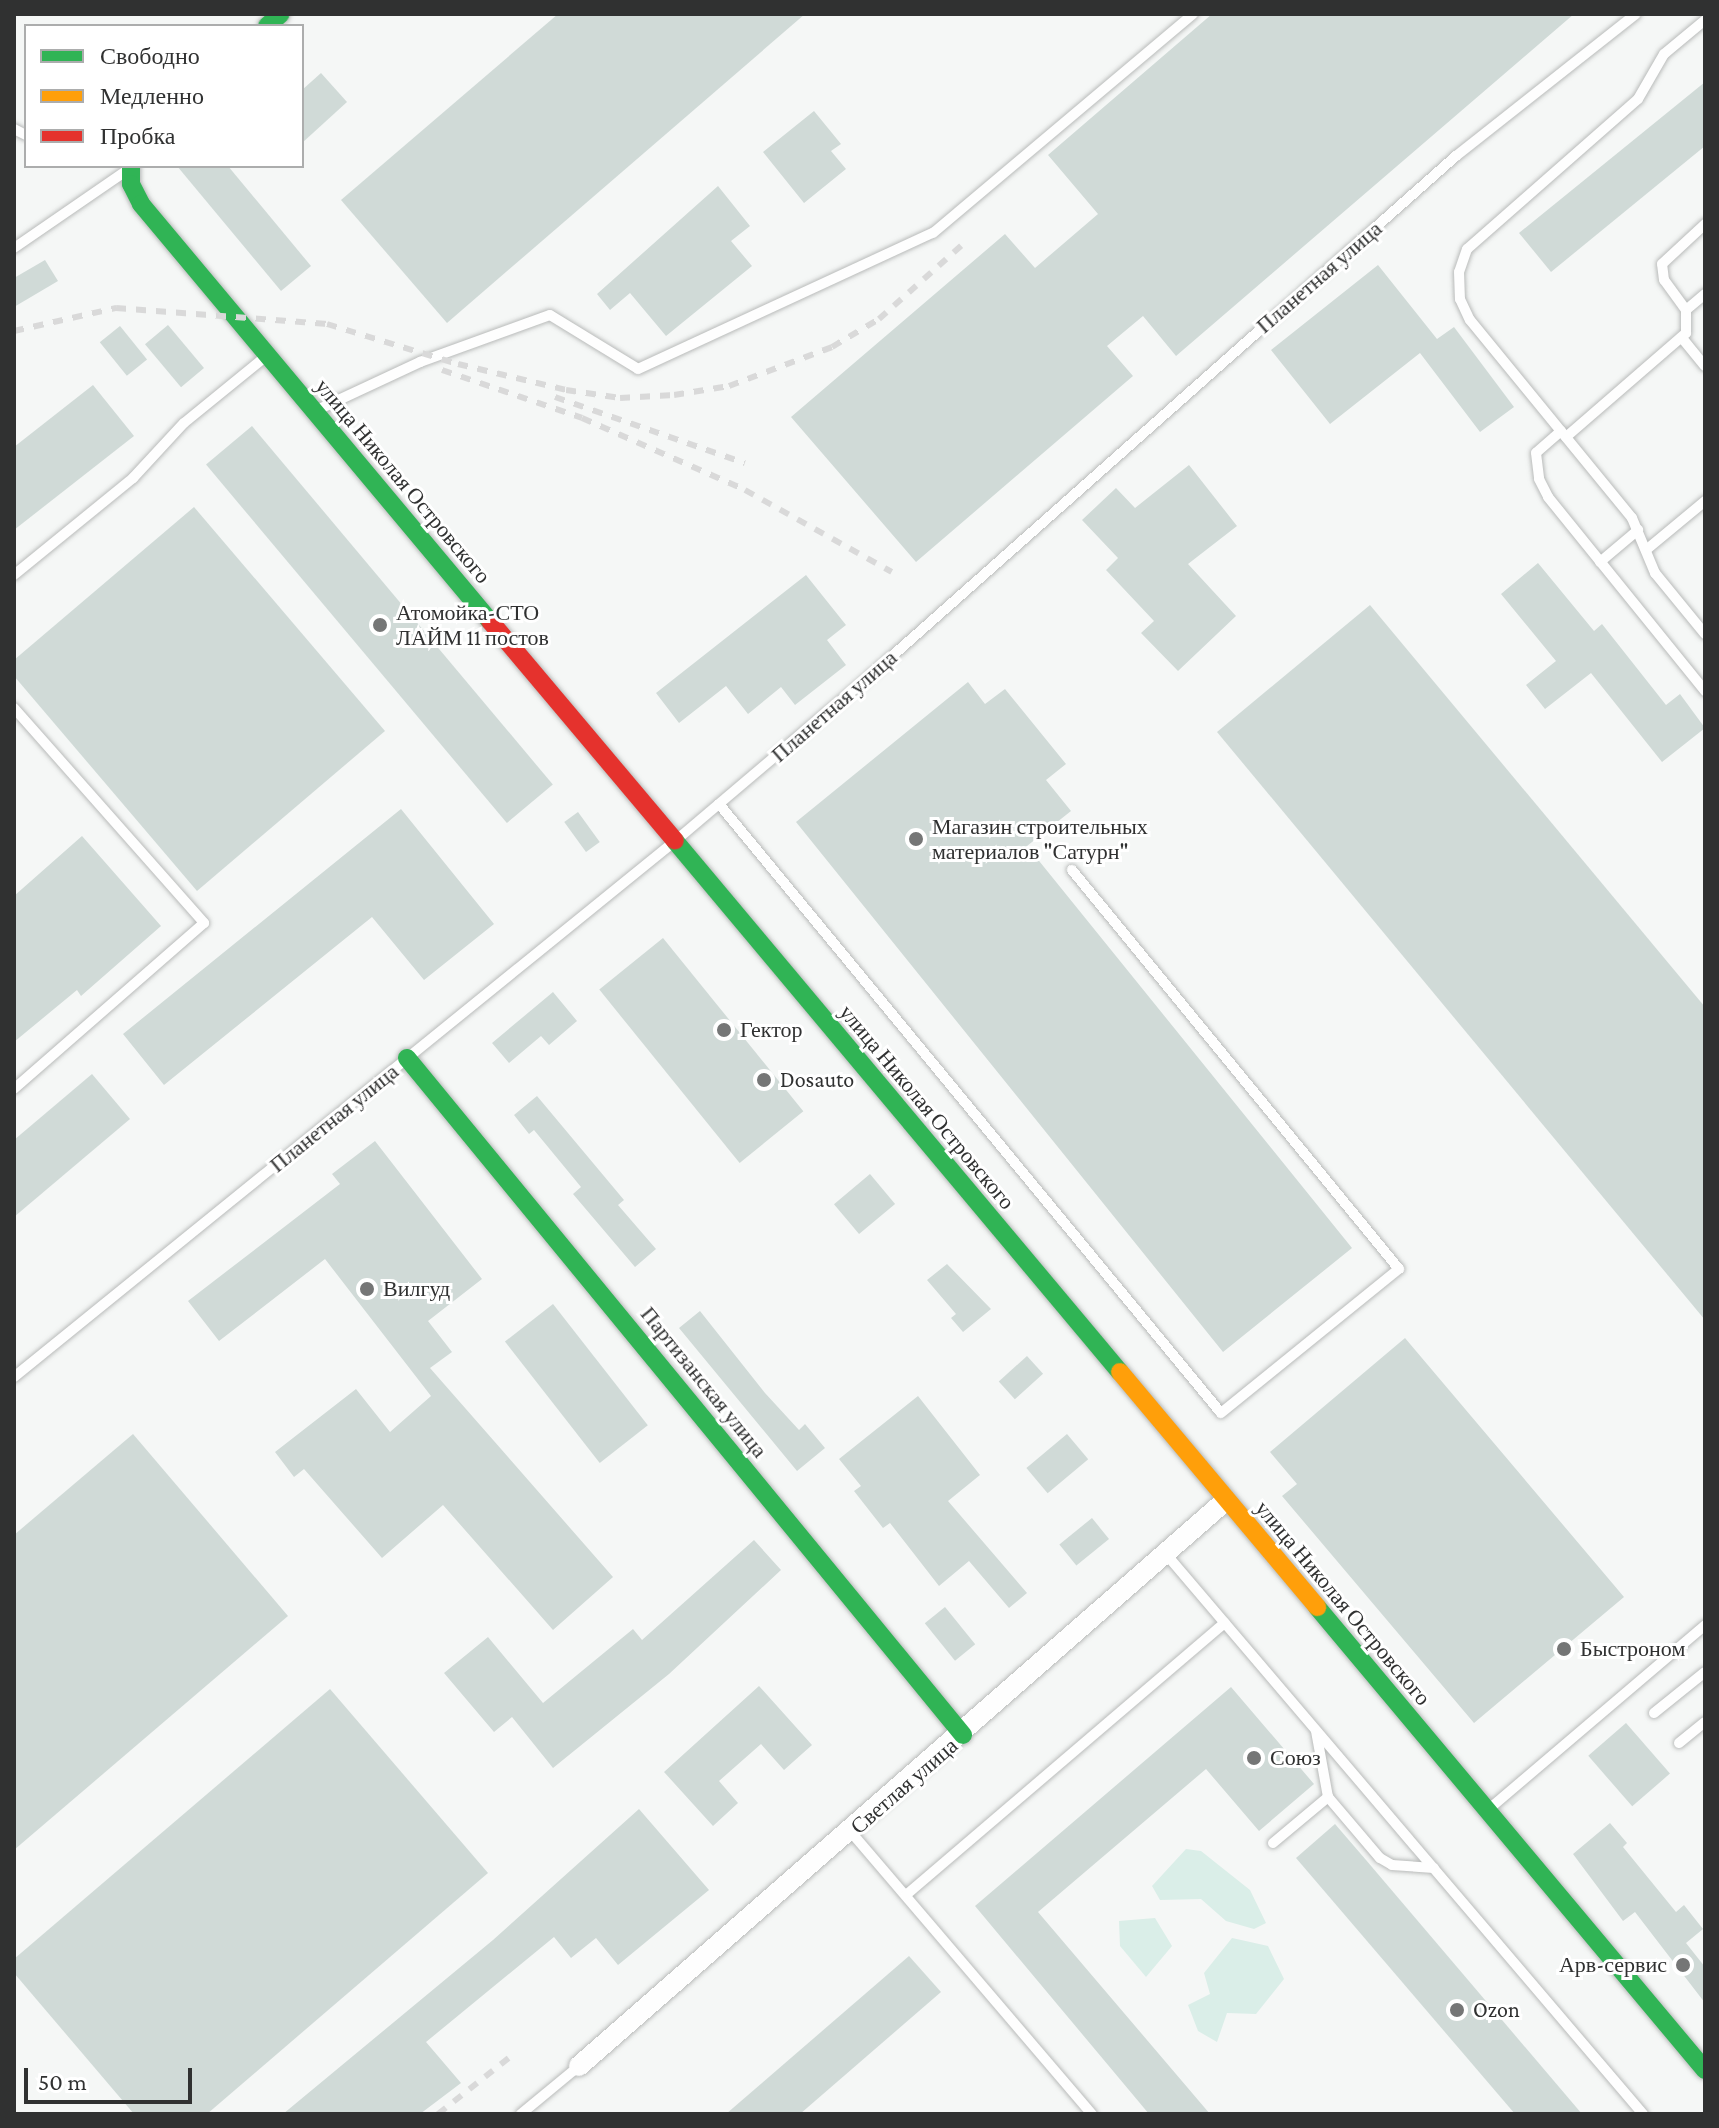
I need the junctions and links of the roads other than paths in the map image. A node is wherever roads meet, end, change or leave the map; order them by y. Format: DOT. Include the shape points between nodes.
graph roads {
  1 [pos="1193,14"];
  2 [pos="1636,14"];
  3 [pos="1705,20"];
  4 [pos="126,168"];
  5 [pos="129,168"];
  6 [pos="1705,224"];
  7 [pos="14,248"];
  8 [pos="1705,294"];
  9 [pos="1686,310"];
  10 [pos="1682,338"];
  11 [pos="267,356"];
  12 [pos="1705,366"];
  13 [pos="314,412"];
  14 [pos="1564,434"];
  15 [pos="1705,501"];
  16 [pos="1638,530"];
  17 [pos="1646,550"];
  18 [pos="1600,562"];
  19 [pos="14,575"];
  20 [pos="1705,634"];
  21 [pos="1705,691"];
  22 [pos="14,708"];
  23 [pos="719,804"];
  24 [pos="674,842"];
  25 [pos="1072,870"];
  26 [pos="407,1058"];
  27 [pos="14,1089"];
  28 [pos="14,1377"];
  29 [pos="1225,1501"];
  30 [pos="1166,1554"];
  31 [pos="1225,1623"];
  32 [pos="1705,1625"];
  33 [pos="1705,1672"];
  34 [pos="1654,1713"];
  35 [pos="1705,1722"];
  36 [pos="1316,1729"];
  37 [pos="963,1735"];
  38 [pos="1679,1743"];
  39 [pos="1328,1797"];
  40 [pos="1488,1811"];
  41 [pos="851,1832"];
  42 [pos="1273,1843"];
  43 [pos="1434,1868"];
  44 [pos="906,1895"];
  45 [pos="579,2066"];
  46 [pos="1705,2070"];
  47 [pos="521,2114"];
  48 [pos="1092,2114"];
  49 [pos="1643,2114"];
  1 -- 13 [label="lane" via="933,233 638,369 550,315 420,362"];
  2 -- 23 [label="lane, Планетная улица" via="1456,156"];
  3 -- 14 [label="lane" via="1664,54 1638,99 1467,249 1459,272 1460,299 1470,320"];
  4 -- 7 [label="lane"];
  5 -- 11 [label="street, улица Николая Островского" via="141,204"];
  6 -- 9 [label="lane" via="1662,264 1664,280"];
  8 -- 9 [label="lane"];
  9 -- 10 [label="lane" via="1689,321"];
  10 -- 12 [label="lane"];
  10 -- 14 [label="lane"];
  11 -- 13 [label="street, улица Николая Островского"];
  11 -- 19 [label="lane" via="184,423 133,478"];
  13 -- 24 [label="street, улица Николая Островского"];
  14 -- 16 [label="lane"];
  14 -- 18 [label="lane" via="1536,453 1539,479"];
  15 -- 17 [label="lane"];
  16 -- 17 [label="lane"];
  16 -- 18 [label="lane"];
  17 -- 20 [label="lane" via="1659,580"];
  18 -- 21 [label="lane"];
  22 -- 27 [label="lane" via="204,923"];
  23 -- 24 [label="lane, Планетная улица"];
  23 -- 25 [label="lane" via="1221,1413 1399,1269"];
  24 -- 26 [label="lane, Планетная улица"];
  24 -- 29 [label="street, улица Николая Островского"];
  26 -- 28 [label="lane, Планетная улица"];
  26 -- 37 [label="street, Партизанская улица"];
  29 -- 30 [label="street, Светлая улица"];
  29 -- 40 [label="street, улица Николая Островского"];
  30 -- 31 [label="lane"];
  30 -- 37 [label="street, Светлая улица"];
  31 -- 36 [label="lane"];
  31 -- 44 [label="lane"];
  32 -- 40 [label="lane"];
  33 -- 34 [label="lane"];
  35 -- 38 [label="lane"];
  36 -- 39 [label="lane"];
  36 -- 43 [label="lane"];
  37 -- 41 [label="street, Светлая улица"];
  39 -- 42 [label="lane"];
  39 -- 43 [label="lane" via="1386,1862"];
  40 -- 46 [label="street, улица Николая Островского"];
  41 -- 44 [label="lane"];
  41 -- 45 [label="street, Светлая улица"];
  43 -- 49 [label="lane"];
  44 -- 48 [label="lane"];
  45 -- 47 [label="lane"];
}
